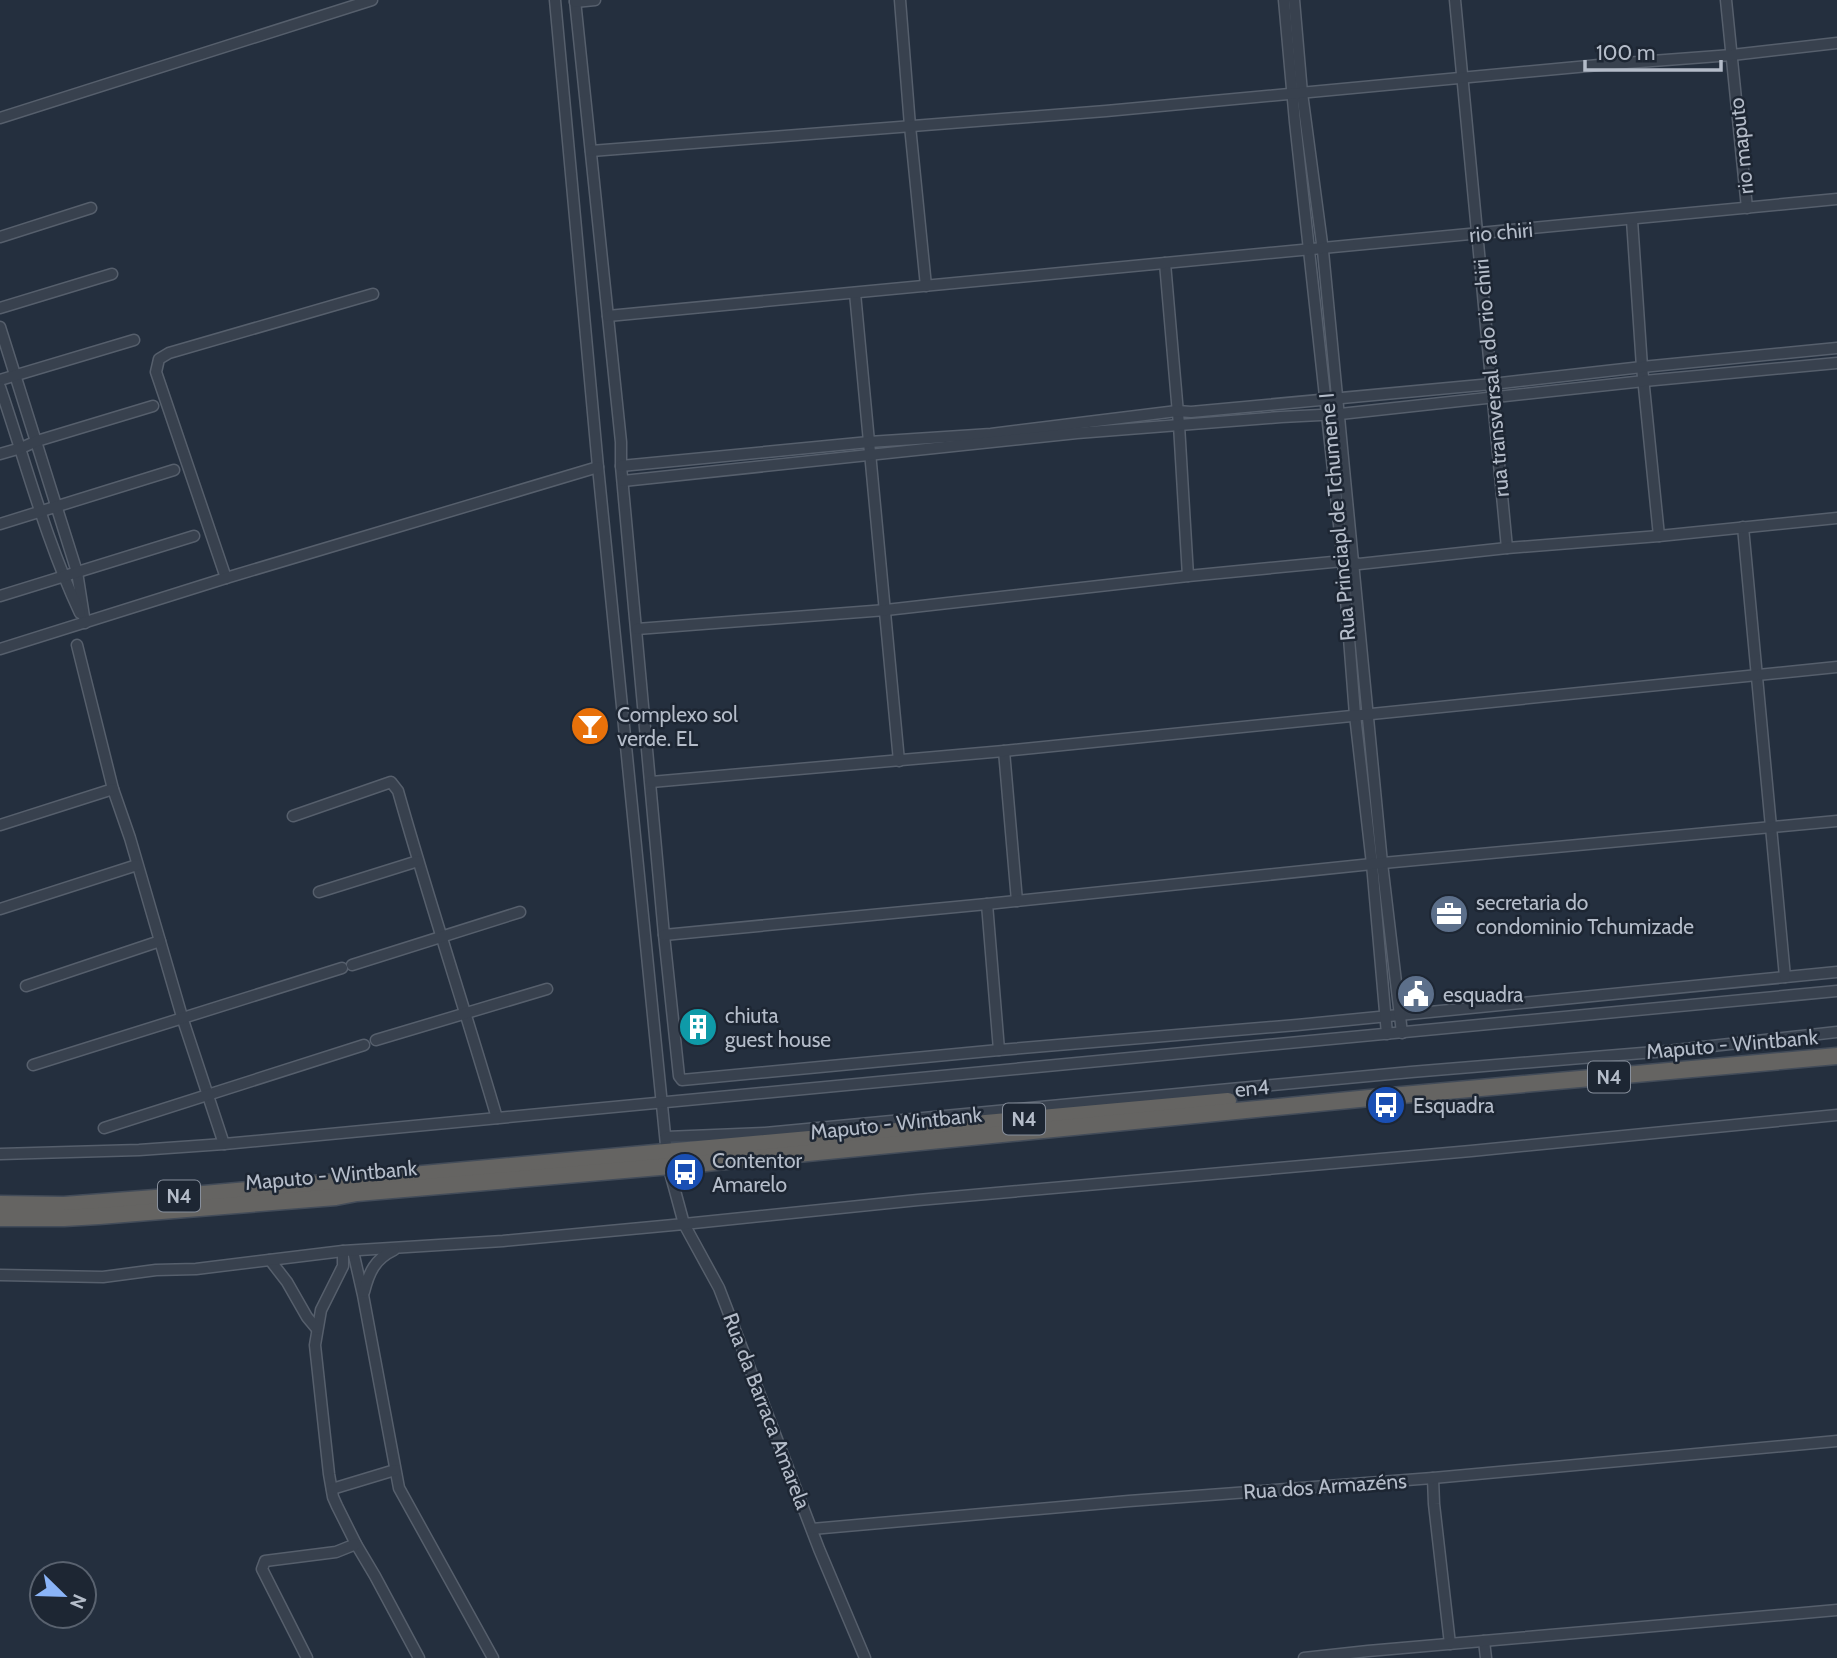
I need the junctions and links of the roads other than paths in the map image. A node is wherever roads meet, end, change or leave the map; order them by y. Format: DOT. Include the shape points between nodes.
graph roads {
  1 [pos="555,0"];
  2 [pos="595,0"];
  3 [pos="900,0"];
  4 [pos="1284,0"];
  5 [pos="1294,0"];
  6 [pos="1455,0"];
  7 [pos="1726,0"];
  8 [pos="367,1"];
  9 [pos="575,1"];
  10 [pos="1837,43"];
  11 [pos="1732,54"];
  12 [pos="1463,77"];
  13 [pos="1298,93"];
  14 [pos="0,118"];
  15 [pos="910,127"];
  16 [pos="591,151"];
  17 [pos="1837,199"];
  18 [pos="91,208"];
  19 [pos="1747,208"];
  20 [pos="1632,220"];
  21 [pos="1478,234"];
  22 [pos="0,237"];
  23 [pos="1323,251"];
  24 [pos="1310,252"];
  25 [pos="1165,263"];
  26 [pos="112,274"];
  27 [pos="926,286"];
  28 [pos="855,293"];
  29 [pos="373,294"];
  30 [pos="0,308"];
  31 [pos="608,316"];
  32 [pos="0,327"];
  33 [pos="134,340"];
  34 [pos="1837,348"];
  35 [pos="1837,363"];
  36 [pos="1642,367"];
  37 [pos="15,375"];
  38 [pos="0,380"];
  39 [pos="1644,381"];
  40 [pos="1492,384"];
  41 [pos="0,387"];
  42 [pos="1494,398"];
  43 [pos="1338,399"];
  44 [pos="1326,400"];
  45 [pos="153,406"];
  46 [pos="1177,411"];
  47 [pos="1340,414"];
  48 [pos="1327,415"];
  49 [pos="1179,425"];
  50 [pos="37,440"];
  51 [pos="869,442"];
  52 [pos="21,448"];
  53 [pos="0,454"];
  54 [pos="870,455"];
  55 [pos="621,466"];
  56 [pos="598,467"];
  57 [pos="174,470"];
  58 [pos="623,481"];
  59 [pos="56,506"];
  60 [pos="40,510"];
  61 [pos="1837,517"];
  62 [pos="0,524"];
  63 [pos="1743,527"];
  64 [pos="194,536"];
  65 [pos="1659,536"];
  66 [pos="1507,548"];
  67 [pos="1348,562"];
  68 [pos="77,572"];
  69 [pos="63,576"];
  70 [pos="1188,576"];
  71 [pos="226,578"];
  72 [pos="0,596"];
  73 [pos="886,610"];
  74 [pos="85,623"];
  75 [pos="637,629"];
  76 [pos="77,645"];
  77 [pos="0,649"];
  78 [pos="1837,667"];
  79 [pos="1758,674"];
  80 [pos="1368,713"];
  81 [pos="1355,715"];
  82 [pos="1004,751"];
  83 [pos="899,761"];
  84 [pos="651,782"];
  85 [pos="113,789"];
  86 [pos="293,816"];
  87 [pos="1837,821"];
  88 [pos="0,825"];
  89 [pos="1772,828"];
  90 [pos="418,861"];
  91 [pos="1377,864"];
  92 [pos="137,865"];
  93 [pos="319,892"];
  94 [pos="1017,901"];
  95 [pos="987,904"];
  96 [pos="0,909"];
  97 [pos="520,912"];
  98 [pos="664,935"];
  99 [pos="442,937"];
  100 [pos="160,941"];
  101 [pos="1837,972"];
  102 [pos="1785,977"];
  103 [pos="26,986"];
  104 [pos="547,989"];
  105 [pos="1837,991"];
  106 [pos="466,1012"];
  107 [pos="1401,1015"];
  108 [pos="1386,1017"];
  109 [pos="183,1020"];
  110 [pos="1837,1032"];
  111 [pos="1402,1033"];
  112 [pos="1387,1034"];
  113 [pos="376,1040"];
  114 [pos="364,1045"];
  115 [pos="1837,1045"];
  116 [pos="999,1051"];
  117 [pos="1837,1055"];
  118 [pos="33,1065"];
  119 [pos="208,1095"];
  120 [pos="662,1102"];
  121 [pos="1837,1115"];
  122 [pos="497,1118"];
  123 [pos="104,1128"];
  124 [pos="224,1144"];
  125 [pos="667,1152"];
  126 [pos="0,1154"];
  127 [pos="0,1204"];
  128 [pos="0,1218"];
  129 [pos="684,1224"];
  130 [pos="401,1247"];
  131 [pos="348,1251"];
  132 [pos="270,1260"];
  133 [pos="0,1275"];
  134 [pos="363,1295"];
  135 [pos="317,1329"];
  136 [pos="1837,1441"];
  137 [pos="396,1471"];
  138 [pos="1433,1478"];
  139 [pos="332,1489"];
  140 [pos="812,1529"];
  141 [pos="356,1544"];
  142 [pos="1837,1610"];
  143 [pos="1484,1641"];
  144 [pos="1450,1644"];
  145 [pos="1368,1654"];
  146 [pos="307,1658"];
  147 [pos="419,1658"];
  148 [pos="493,1658"];
  149 [pos="865,1658"];
  150 [pos="1304,1658"];
  151 [pos="1486,1658"];
  1 -- 56 [label="street, Rua da Barraca Amarela"];
  2 -- 9 [label="street"];
  3 -- 15 [label="street"];
  4 -- 13 [label="street, Rua Princiapl de Tchumene I"];
  5 -- 13 [label="street, Rua Princiapl de Tchumene I"];
  6 -- 12 [label="street, rua transversal a do rio chiri"];
  7 -- 11 [label="street, rio maputo"];
  8 -- 14 [label="street"];
  9 -- 16 [label="street"];
  10 -- 11 [label="street"];
  11 -- 12 [label="street"];
  11 -- 19 [label="street, rio maputo"];
  12 -- 13 [label="street"];
  12 -- 21 [label="street, rua transversal a do rio chiri"];
  13 -- 15 [label="street"];
  13 -- 23 [label="street, Rua Princiapl de Tchumene I"];
  13 -- 24 [label="street, Rua Princiapl de Tchumene I"];
  15 -- 16 [label="street"];
  15 -- 27 [label="street"];
  16 -- 31 [label="street"];
  17 -- 19 [label="street, rio chiri"];
  18 -- 22 [label="street"];
  19 -- 20 [label="street, rio chiri"];
  20 -- 21 [label="street, rio chiri"];
  20 -- 36 [label="street"];
  21 -- 23 [label="street, rio chiri"];
  21 -- 40 [label="street, rua transversal a do rio chiri"];
  23 -- 24 [label="street, rio chiri"];
  23 -- 43 [label="street, Rua Princiapl de Tchumene I"];
  24 -- 25 [label="street, rio chiri"];
  24 -- 44 [label="street, Rua Princiapl de Tchumene I"];
  25 -- 27 [label="street, rio chiri"];
  25 -- 46 [label="street"];
  26 -- 30 [label="street"];
  27 -- 28 [label="street, rio chiri"];
  28 -- 31 [label="street, rio chiri"];
  28 -- 51 [label="street"];
  29 -- 71 [label="street" via="159,359 156,372"];
  31 -- 55 [label="street"];
  32 -- 37 [label="street"];
  33 -- 37 [label="street"];
  34 -- 36 [label="street"];
  35 -- 39 [label="street"];
  36 -- 39 [label="street"];
  36 -- 40 [label="street"];
  37 -- 38 [label="street"];
  37 -- 50 [label="street"];
  39 -- 42 [label="street"];
  39 -- 65 [label="street"];
  40 -- 42 [label="street, rua transversal a do rio chiri"];
  40 -- 43 [label="street"];
  41 -- 52 [label="street"];
  42 -- 47 [label="street"];
  42 -- 66 [label="street, rua transversal a do rio chiri"];
  43 -- 44 [label="street"];
  43 -- 47 [label="street, Rua Princiapl de Tchumene I"];
  44 -- 46 [label="street"];
  44 -- 48 [label="street, Rua Princiapl de Tchumene I"];
  45 -- 50 [label="street"];
  46 -- 49 [label="street"];
  46 -- 51 [label="street" via="991,434"];
  47 -- 48 [label="street"];
  47 -- 67 [label="street, Rua Princiapl de Tchumene I"];
  48 -- 49 [label="street"];
  48 -- 67 [label="street, Rua Princiapl de Tchumene I"];
  49 -- 54 [label="street"];
  49 -- 70 [label="street"];
  50 -- 52 [label="street"];
  50 -- 59 [label="street"];
  51 -- 54 [label="street"];
  51 -- 55 [label="street"];
  52 -- 53 [label="street"];
  52 -- 60 [label="street"];
  54 -- 58 [label="street"];
  54 -- 73 [label="street"];
  55 -- 58 [label="street"];
  56 -- 71 [label="street"];
  56 -- 120 [label="street, Rua da Barraca Amarela"];
  57 -- 59 [label="street"];
  58 -- 75 [label="street"];
  59 -- 60 [label="street"];
  59 -- 68 [label="street"];
  60 -- 62 [label="street"];
  60 -- 69 [label="street"];
  61 -- 63 [label="street"];
  63 -- 65 [label="street"];
  63 -- 79 [label="street"];
  64 -- 68 [label="street"];
  65 -- 66 [label="street"];
  66 -- 67 [label="street"];
  67 -- 70 [label="street"];
  67 -- 80 [label="street, Rua Princiapl de Tchumene I"];
  67 -- 81 [label="street, Rua Princiapl de Tchumene I"];
  68 -- 69 [label="street"];
  68 -- 74 [label="street"];
  69 -- 72 [label="street"];
  69 -- 74 [label="street"];
  70 -- 73 [label="street"];
  71 -- 74 [label="street"];
  73 -- 75 [label="street"];
  73 -- 83 [label="street"];
  74 -- 77 [label="street"];
  75 -- 84 [label="street"];
  76 -- 85 [label="street"];
  78 -- 79 [label="street"];
  79 -- 80 [label="street"];
  79 -- 89 [label="street"];
  80 -- 81 [label="street"];
  80 -- 91 [label="street, Rua Princiapl de Tchumene I"];
  81 -- 82 [label="street"];
  81 -- 91 [label="street, Rua Princiapl de Tchumene I"];
  82 -- 83 [label="street"];
  82 -- 94 [label="street"];
  83 -- 84 [label="street"];
  84 -- 98 [label="street"];
  85 -- 88 [label="street"];
  85 -- 92 [label="street"];
  86 -- 90 [label="street" via="391,782 398,791"];
  87 -- 89 [label="street"];
  89 -- 91 [label="street"];
  89 -- 102 [label="street"];
  90 -- 93 [label="street"];
  90 -- 99 [label="street"];
  91 -- 94 [label="street"];
  91 -- 107 [label="street, Rua Princiapl de Tchumene I"];
  91 -- 108 [label="street, Rua Princiapl de Tchumene I"];
  92 -- 96 [label="street"];
  92 -- 100 [label="street"];
  94 -- 95 [label="street"];
  95 -- 98 [label="street"];
  95 -- 116 [label="street"];
  97 -- 99 [label="street"];
  98 -- 116 [label="street" via="682,1080"];
  99 -- 106 [label="street"];
  99 -- 109 [label="street"];
  100 -- 103 [label="street"];
  100 -- 109 [label="street"];
  101 -- 102 [label="street"];
  102 -- 107 [label="street"];
  104 -- 106 [label="street"];
  105 -- 111 [label="street"];
  106 -- 113 [label="street"];
  106 -- 122 [label="street"];
  107 -- 108 [label="street"];
  107 -- 111 [label="street, Rua Princiapl de Tchumene I"];
  108 -- 112 [label="street, Rua Princiapl de Tchumene I"];
  108 -- 116 [label="street"];
  109 -- 118 [label="street"];
  109 -- 119 [label="street"];
  110 -- 125 [label="street, en4" via="777,1132"];
  111 -- 112 [label="street"];
  112 -- 120 [label="street"];
  114 -- 119 [label="street"];
  115 -- 125 [label="highway, Maputo - Wintbank / N4"];
  117 -- 125 [label="highway, Maputo - Wintbank / N4"];
  119 -- 123 [label="street"];
  119 -- 124 [label="street"];
  120 -- 122 [label="street"];
  120 -- 125 [label="street, Rua da Barraca Amarela"];
  121 -- 129 [label="street"];
  122 -- 124 [label="street"];
  124 -- 126 [label="street"];
  125 -- 127 [label="highway, Maputo - Wintbank / N4" via="110,1202"];
  125 -- 128 [label="highway, Maputo - Wintbank / N4" via="336,1197 99,1216"];
  125 -- 129 [label="street, Rua da Barraca Amarela"];
  129 -- 130 [label="street"];
  129 -- 140 [label="street, Rua da Barraca Amarela" via="719,1288"];
  130 -- 131 [label="street"];
  130 -- 134 [label="street" via="380,1257"];
  131 -- 132 [label="street"];
  131 -- 134 [label="street"];
  131 -- 135 [label="street"];
  132 -- 133 [label="street" via="103,1277"];
  132 -- 135 [label="street"];
  134 -- 137 [label="street"];
  135 -- 139 [label="street" via="320,1403"];
  136 -- 138 [label="street, Rua dos Armazéns"];
  137 -- 139 [label="street"];
  137 -- 148 [label="street" via="410,1511"];
  138 -- 140 [label="street, Rua dos Armazéns"];
  138 -- 144 [label="street"];
  139 -- 141 [label="street"];
  140 -- 149 [label="street, Rua da Barraca Amarela"];
  141 -- 146 [label="street" via="337,1552 263,1564"];
  141 -- 147 [label="street"];
  142 -- 143 [label="street"];
  143 -- 144 [label="street"];
  143 -- 151 [label="street"];
  144 -- 145 [label="street"];
  145 -- 150 [label="street"];
}
